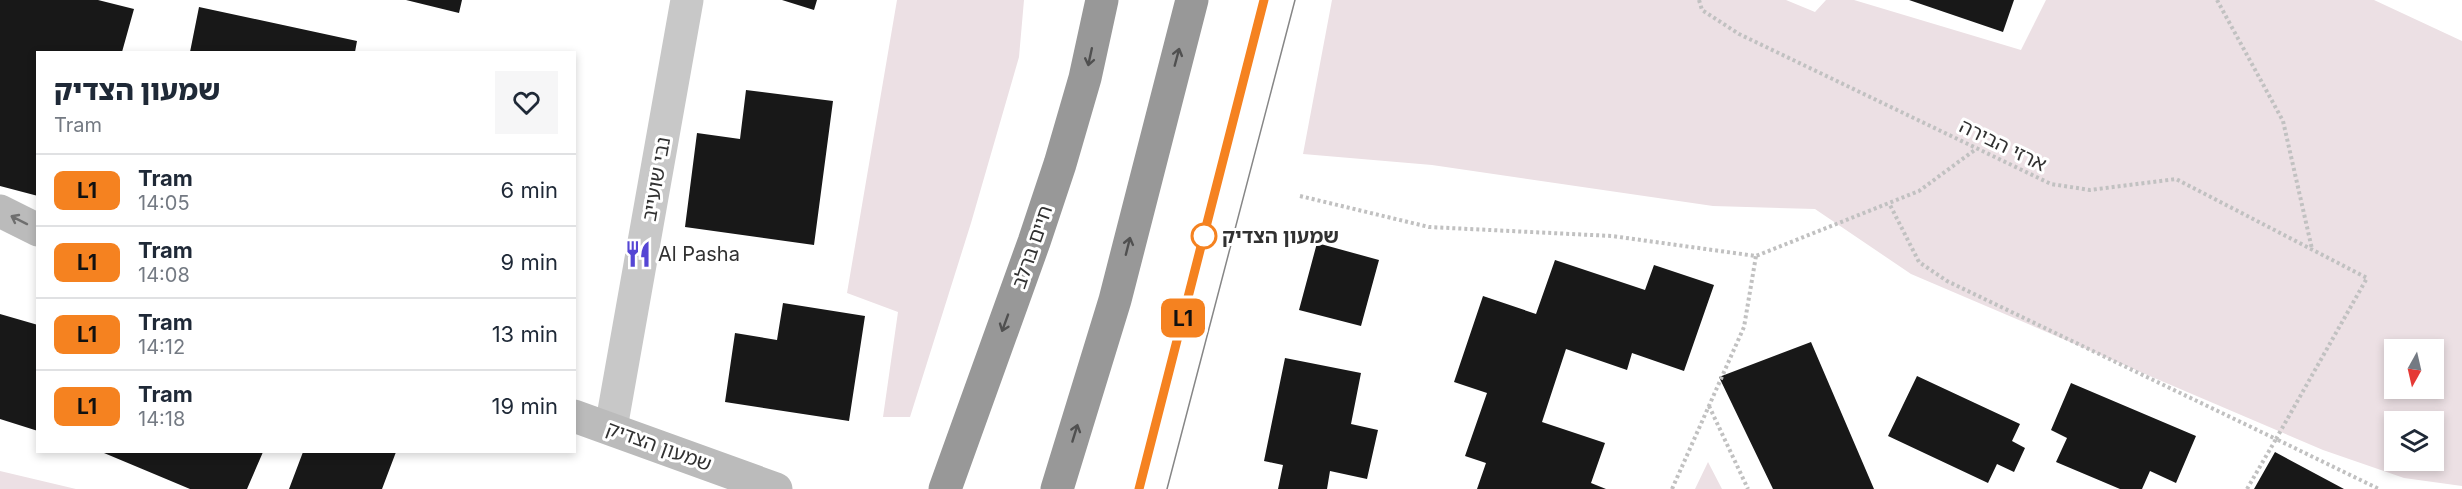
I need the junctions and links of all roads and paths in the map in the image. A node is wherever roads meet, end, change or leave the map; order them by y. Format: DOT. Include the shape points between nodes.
graph roads {
  1 [pos="687,0"];
  2 [pos="1102,0"];
  3 [pos="1192,0"];
  4 [pos="1699,0"];
  5 [pos="2217,0"];
  6 [pos="1976,149"];
  7 [pos="1300,196"];
  8 [pos="1889,203"];
  9 [pos="0,211"];
  10 [pos="36,229"];
  11 [pos="2312,250"];
  12 [pos="1756,256"];
  13 [pos="1709,406"];
  14 [pos="576,417"];
  15 [pos="611,428"];
  16 [pos="2276,440"];
  17 [pos="776,489"];
  18 [pos="945,489"];
  19 [pos="1058,489"];
  20 [pos="1672,489"];
  21 [pos="1748,489"];
  22 [pos="2247,489"];
  23 [pos="2379,489"];
  1 -- 15 [label="street, נבי שועייב"];
  2 -- 18 [label="highway, חיים ברלב, one-way" via="1085,78 1045,208"];
  19 -- 3 [label="highway, one-way" via="1115,300"];
  4 -- 6 [label="path, ארזי הבירה" via="1702,9 1739,34"];
  5 -- 11 [label="path" via="2283,121"];
  6 -- 8 [label="path" via="1919,191"];
  6 -- 11 [label="path, ארזי הבירה" via="2051,184 2090,190 2176,179"];
  7 -- 12 [label="path" via="1429,227 1612,236"];
  8 -- 12 [label="path"];
  8 -- 16 [label="path" via="1919,262 1947,281"];
  10 -- 9 [label="street, one-way"];
  11 -- 16 [label="path, ארזי הבירה" via="2367,278"];
  12 -- 13 [label="path" via="1744,327"];
  13 -- 20 [label="path"];
  13 -- 21 [label="path"];
  14 -- 15 [label="street, שמעון הצדיק"];
  15 -- 17 [label="street, שמעון הצדיק"];
  16 -- 22 [label="path"];
  16 -- 23 [label="path"];
}
